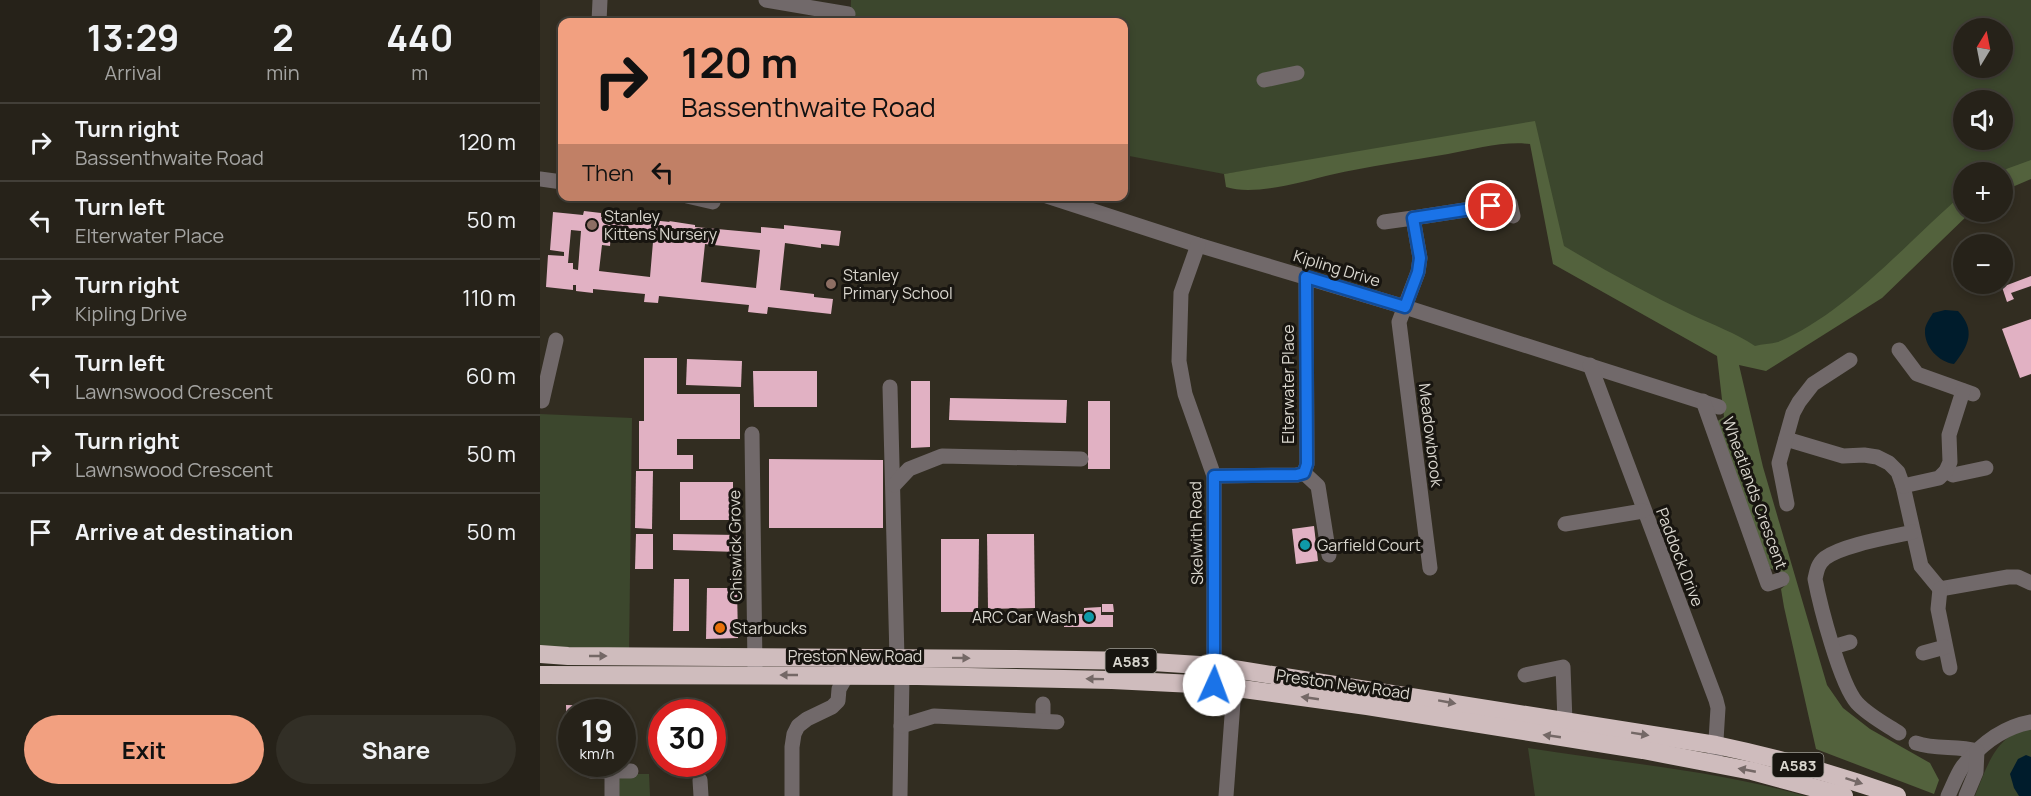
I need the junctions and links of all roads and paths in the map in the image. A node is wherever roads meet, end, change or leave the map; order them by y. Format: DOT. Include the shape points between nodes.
graph roads {
  1 [pos="600,0"];
  2 [pos="766,0"];
  3 [pos="848,15"];
  4 [pos="599,18"];
  5 [pos="1297,74"];
  6 [pos="1264,81"];
  7 [pos="540,179"];
  8 [pos="558,181"];
  9 [pos="709,201"];
  10 [pos="1074,201"];
  11 [pos="713,202"];
  12 [pos="1513,216"];
  13 [pos="1388,218"];
  14 [pos="1413,218"];
  15 [pos="1198,245"];
  16 [pos="1306,277"];
  17 [pos="1405,307"];
  18 [pos="556,340"];
  19 [pos="1899,350"];
  20 [pos="1850,360"];
  21 [pos="545,362"];
  22 [pos="1590,365"];
  23 [pos="890,387"];
  24 [pos="542,401"];
  25 [pos="1702,401"];
  26 [pos="1719,407"];
  27 [pos="752,434"];
  28 [pos="1786,439"];
  29 [pos="1081,459"];
  30 [pos="1986,468"];
  31 [pos="1946,471"];
  32 [pos="1304,473"];
  33 [pos="1214,476"];
  34 [pos="894,485"];
  35 [pos="1903,486"];
  36 [pos="1787,504"];
  37 [pos="1643,511"];
  38 [pos="1565,524"];
  39 [pos="1912,532"];
  40 [pos="1329,555"];
  41 [pos="1430,568"];
  42 [pos="1782,579"];
  43 [pos="2031,583"];
  44 [pos="1940,589"];
  45 [pos="1850,642"];
  46 [pos="1833,647"];
  47 [pos="1945,647"];
  48 [pos="1923,653"];
  49 [pos="540,654"];
  50 [pos="897,658"];
  51 [pos="648,665"];
  52 [pos="754,666"];
  53 [pos="1215,666"];
  54 [pos="1236,668"];
  55 [pos="1950,668"];
  56 [pos="837,670"];
  57 [pos="540,675"];
  58 [pos="1524,675"];
  59 [pos="902,676"];
  60 [pos="1214,685"];
  61 [pos="1234,688"];
  62 [pos="1043,704"];
  63 [pos="1565,722"];
  64 [pos="2031,722"];
  65 [pos="901,726"];
  66 [pos="1899,733"];
  67 [pos="1916,743"];
  68 [pos="1716,745"];
  69 [pos="1977,751"];
  70 [pos="1713,764"];
  71 [pos="612,777"];
  72 [pos="700,780"];
  73 [pos="612,796"];
  74 [pos="701,796"];
  75 [pos="792,796"];
  76 [pos="900,796"];
  77 [pos="1226,796"];
  78 [pos="1844,796"];
  79 [pos="1897,796"];
  80 [pos="1948,796"];
  81 [pos="1966,796"];
  1 -- 4 [label="street"];
  2 -- 3 [label="street"];
  5 -- 6 [label="street"];
  7 -- 8 [label="street"];
  9 -- 11 [label="street"];
  10 -- 15 [label="street, Kipling Drive"];
  12 -- 14 [label="street" via="1510,203"];
  13 -- 14 [label="street"];
  14 -- 17 [label="street, Meadowbrook" via="1420,258"];
  15 -- 16 [label="street, Kipling Drive"];
  15 -- 33 [label="street, Skelwith Road" via="1181,293 1179,361 1185,394"];
  16 -- 17 [label="street, Kipling Drive"];
  16 -- 32 [label="street, Elterwater Place"];
  17 -- 22 [label="street, Kipling Drive"];
  17 -- 41 [label="street, Meadowbrook" via="1400,322"];
  18 -- 21 [label="street"];
  19 -- 31 [label="street" via="1917,374 1968,393 1949,435 1950,462"];
  20 -- 28 [label="street" via="1823,376 1805,393 1793,414"];
  21 -- 24 [label="street"];
  22 -- 25 [label="street, Kipling Drive"];
  22 -- 37 [label="street, Paddock Drive"];
  23 -- 34 [label="street"];
  25 -- 26 [label="street, Kipling Drive"];
  25 -- 42 [label="street, Wheatlands Crescent" via="1768,584"];
  27 -- 52 [label="street, Chiswick Grove"];
  28 -- 35 [label="street" via="1842,456 1877,457 1898,472"];
  28 -- 36 [label="street" via="1779,463"];
  29 -- 34 [label="street" via="942,456 909,468"];
  30 -- 31 [label="street" via="1953,475"];
  31 -- 35 [label="street" via="1939,478"];
  32 -- 33 [label="street"];
  32 -- 40 [label="street" via="1318,486"];
  33 -- 53 [label="street, Skelwith Road"];
  34 -- 50 [label="street"];
  35 -- 39 [label="street"];
  37 -- 38 [label="street"];
  37 -- 68 [label="street, Paddock Drive" via="1716,700"];
  39 -- 44 [label="street" via="1921,566"];
  39 -- 46 [label="street" via="1841,550 1826,557 1818,567 1815,579"];
  43 -- 44 [label="street" via="2008,577"];
  44 -- 47 [label="street" via="1938,609"];
  45 -- 46 [label="street"];
  46 -- 66 [label="street" via="1857,703"];
  47 -- 48 [label="street"];
  47 -- 55 [label="street"];
  49 -- 51 [label="highway, Preston New Road / A583, one-way"];
  50 -- 53 [label="highway, Preston New Road / A583, one-way"];
  50 -- 56 [label="highway, Preston New Road / A583"];
  50 -- 59 [label="street"];
  51 -- 52 [label="highway, Preston New Road / A583"];
  51 -- 57 [label="highway, Preston New Road / A583"];
  52 -- 56 [label="highway, Preston New Road / A583"];
  53 -- 54 [label="highway, Preston New Road / A583"];
  53 -- 60 [label="street, Skelwith Road"];
  54 -- 61 [label="street"];
  54 -- 63 [label="highway, Preston New Road / A583, one-way"];
  56 -- 59 [label="highway, Preston New Road / A583"];
  56 -- 75 [label="street" via="838,700 807,719 794,734"];
  58 -- 63 [label="street" via="1563,668"];
  60 -- 59 [label="highway, Preston New Road / A583, one-way"];
  59 -- 65 [label="street"];
  60 -- 61 [label="highway, Preston New Road / A583"];
  70 -- 61 [label="highway, Preston New Road / A583, one-way" via="1585,740"];
  61 -- 77 [label="street"];
  62 -- 65 [label="street" via="1050,721 934,716"];
  63 -- 68 [label="highway, Preston New Road / A583, one-way"];
  64 -- 69 [label="street" via="1998,733"];
  65 -- 76 [label="street"];
  67 -- 69 [label="street"];
  68 -- 70 [label="street, Paddock Drive"];
  68 -- 79 [label="highway, Preston New Road / A583, one-way" via="1814,769"];
  69 -- 80 [label="street" via="1962,767"];
  69 -- 81 [label="street" via="1976,772"];
  78 -- 70 [label="highway, Preston New Road / A583, one-way"];
  71 -- 73 [label="street"];
  72 -- 74 [label="street"];
}
